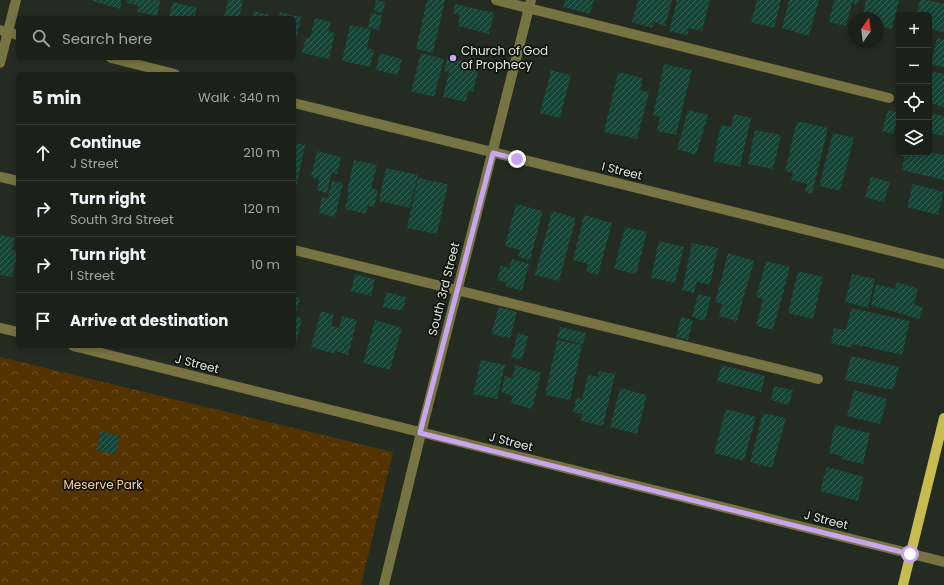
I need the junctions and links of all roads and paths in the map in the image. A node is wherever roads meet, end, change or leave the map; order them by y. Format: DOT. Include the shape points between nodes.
graph roads {
  1 [pos="16,0"];
  2 [pos="496,0"];
  3 [pos="530,4"];
  4 [pos="4,32"];
  5 [pos="16,35"];
  6 [pos="119,60"];
  7 [pos="0,63"];
  8 [pos="167,72"];
  9 [pos="889,98"];
  10 [pos="296,104"];
  11 [pos="493,153"];
  12 [pos="0,177"];
  13 [pos="16,181"];
  14 [pos="296,250"];
  15 [pos="944,264"];
  16 [pos="458,290"];
  17 [pos="0,328"];
  18 [pos="16,332"];
  19 [pos="81,348"];
  20 [pos="818,379"];
  21 [pos="944,418"];
  22 [pos="420,433"];
  23 [pos="910,554"];
  24 [pos="944,562"];
  25 [pos="384,585"];
  26 [pos="903,585"];
  1 -- 4 [label="street"];
  2 -- 3 [label="street"];
  3 -- 9 [label="street"];
  3 -- 11 [label="street, South 3rd Street"];
  4 -- 5 [label="street"];
  4 -- 7 [label="street"];
  6 -- 8 [label="street"];
  10 -- 11 [label="street, I Street"];
  11 -- 15 [label="street, I Street"];
  11 -- 16 [label="street, South 3rd Street"];
  12 -- 13 [label="street"];
  14 -- 16 [label="street"];
  16 -- 20 [label="street"];
  16 -- 22 [label="street, South 3rd Street"];
  17 -- 18 [label="street"];
  19 -- 22 [label="street, J Street"];
  21 -- 23 [label="main road"];
  22 -- 23 [label="street, J Street"];
  22 -- 25 [label="street, South 3rd Street"];
  23 -- 24 [label="street, J Street"];
  23 -- 26 [label="main road"];
}
